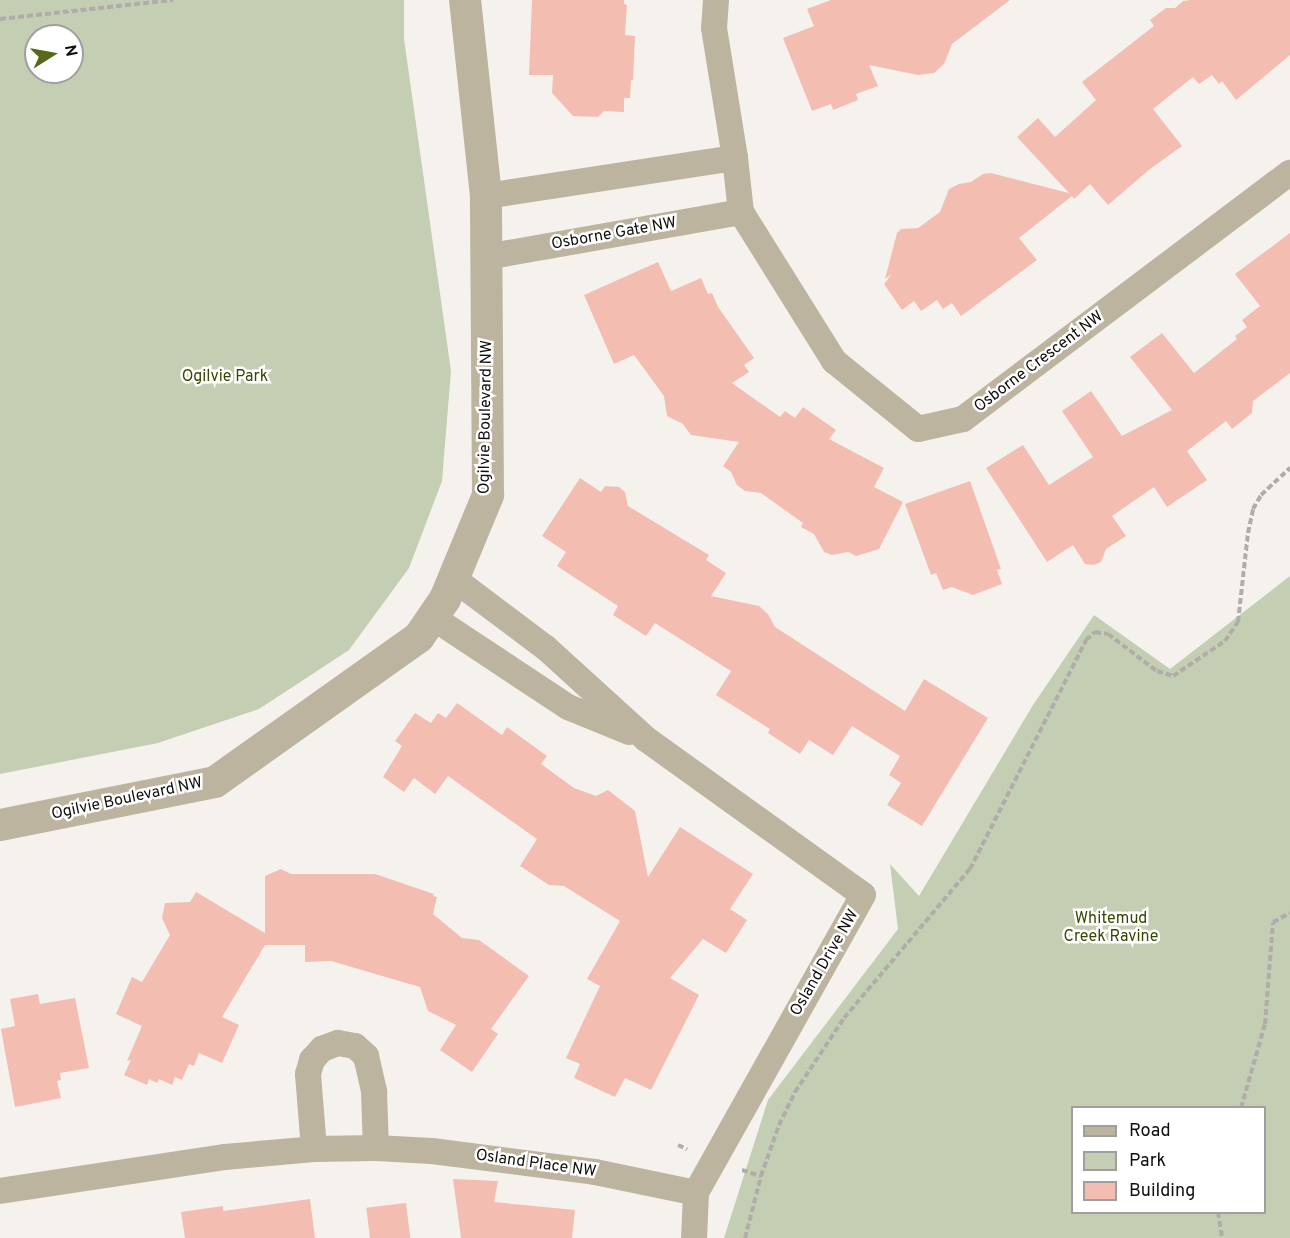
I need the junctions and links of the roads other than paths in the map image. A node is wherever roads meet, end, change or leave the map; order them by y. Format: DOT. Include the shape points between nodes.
graph roads {
  1 [pos="465,0"];
  2 [pos="716,0"];
  3 [pos="735,158"];
  4 [pos="1290,173"];
  5 [pos="486,196"];
  6 [pos="741,212"];
  7 [pos="486,257"];
  8 [pos="454,579"];
  9 [pos="432,617"];
  10 [pos="646,739"];
  11 [pos="0,825"];
  12 [pos="376,1148"];
  13 [pos="314,1149"];
  14 [pos="0,1191"];
  15 [pos="696,1192"];
  16 [pos="694,1238"];
  1 -- 5 [label="street, Ogilvie Boulevard NW"];
  2 -- 3 [label="street, Osborne Crescent NW" via="714,28"];
  3 -- 5 [label="street"];
  3 -- 6 [label="street, Osborne Crescent NW"];
  4 -- 6 [label="street, Osborne Crescent NW" via="963,419 918,429 834,361"];
  5 -- 7 [label="street, Ogilvie Boulevard NW"];
  6 -- 7 [label="street, Osborne Gate NW"];
  7 -- 8 [label="street, Ogilvie Boulevard NW" via="488,495"];
  8 -- 9 [label="street, Ogilvie Boulevard NW"];
  8 -- 10 [label="street, Osland Drive NW" via="546,648"];
  9 -- 10 [label="street, Osland Drive NW" via="568,707"];
  9 -- 11 [label="street, Ogilvie Boulevard NW" via="419,637 215,782"];
  10 -- 15 [label="street, Osland Drive NW" via="863,895"];
  12 -- 13 [label="street, Osland Place NW"];
  12 -- 13 [label="street" via="374,1092 366,1056 355,1046 338,1043 322,1049 312,1060 308,1074"];
  12 -- 15 [label="street, Osland Place NW" via="432,1150 595,1172"];
  13 -- 14 [label="street, Osland Place NW" via="225,1157"];
  15 -- 16 [label="street, Osland Drive NW"];
}
